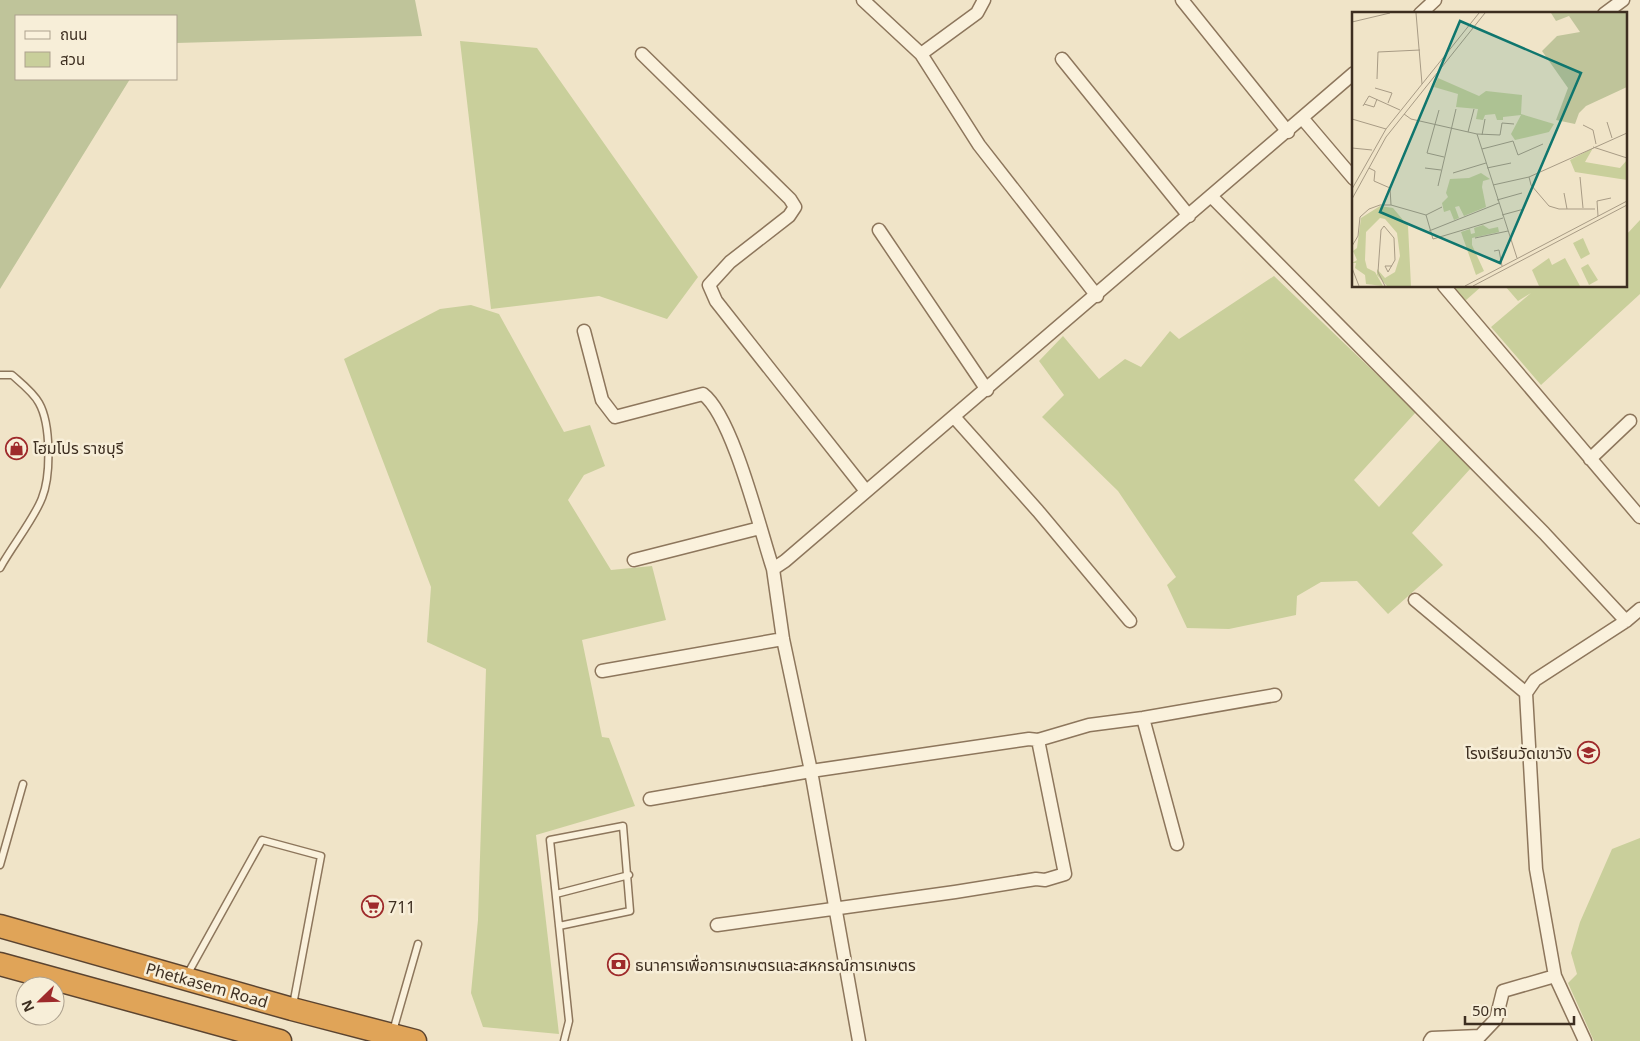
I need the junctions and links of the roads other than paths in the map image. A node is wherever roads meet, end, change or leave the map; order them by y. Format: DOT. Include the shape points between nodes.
graph roads {
  1 [pos="863,0"];
  2 [pos="984,0"];
  3 [pos="1182,0"];
  4 [pos="1435,0"];
  5 [pos="1623,0"];
  6 [pos="1422,12"];
  7 [pos="1607,12"];
  8 [pos="642,54"];
  9 [pos="921,54"];
  10 [pos="1062,59"];
  11 [pos="1352,75"];
  12 [pos="1303,118"];
  13 [pos="1288,132"];
  14 [pos="1352,177"];
  15 [pos="1212,197"];
  16 [pos="1189,216"];
  17 [pos="879,230"];
  18 [pos="1446,288"];
  19 [pos="1097,296"];
  20 [pos="584,331"];
  21 [pos="0,375"];
  22 [pos="987,390"];
  23 [pos="955,418"];
  24 [pos="1630,421"];
  25 [pos="1590,458"];
  26 [pos="866,491"];
  27 [pos="1640,517"];
  28 [pos="760,528"];
  29 [pos="634,560"];
  30 [pos="0,568"];
  31 [pos="773,569"];
  32 [pos="1415,600"];
  33 [pos="1640,609"];
  34 [pos="1130,621"];
  35 [pos="1626,622"];
  36 [pos="783,639"];
  37 [pos="602,671"];
  38 [pos="1526,693"];
  39 [pos="1275,694"];
  40 [pos="1142,718"];
  41 [pos="1038,740"];
  42 [pos="811,771"];
  43 [pos="23,784"];
  44 [pos="650,798"];
  45 [pos="1177,844"];
  46 [pos="0,864"];
  47 [pos="629,875"];
  48 [pos="556,894"];
  49 [pos="837,909"];
  50 [pos="717,925"];
  51 [pos="0,926"];
  52 [pos="559,926"];
  53 [pos="418,944"];
  54 [pos="0,964"];
  55 [pos="1554,976"];
  56 [pos="186,978"];
  57 [pos="292,1009"];
  58 [pos="392,1034"];
  59 [pos="280,1041"];
  60 [pos="415,1041"];
  61 [pos="564,1041"];
  62 [pos="859,1041"];
  63 [pos="1430,1041"];
  64 [pos="1585,1041"];
  1 -- 9 [label="street"];
  2 -- 9 [label="street" via="978,13"];
  3 -- 13 [label="street"];
  4 -- 6 [label="street"];
  5 -- 7 [label="street"];
  8 -- 26 [label="street" via="795,207 789,216 730,262 709,285 716,301"];
  9 -- 19 [label="street" via="979,145"];
  10 -- 16 [label="street"];
  11 -- 12 [label="street"];
  12 -- 13 [label="street"];
  12 -- 14 [label="street"];
  13 -- 15 [label="street"];
  15 -- 16 [label="street"];
  15 -- 35 [label="street" via="1544,533"];
  16 -- 19 [label="street"];
  17 -- 22 [label="street"];
  18 -- 25 [label="street"];
  19 -- 22 [label="street"];
  20 -- 28 [label="street" via="602,400 615,417 703,394 710,400 724,421"];
  21 -- 30 [label="lane" via="12,375 39,403 48,439 42,498"];
  22 -- 23 [label="street"];
  23 -- 26 [label="street"];
  23 -- 34 [label="street"];
  24 -- 25 [label="street"];
  25 -- 27 [label="street"];
  26 -- 31 [label="street"];
  28 -- 29 [label="street"];
  28 -- 31 [label="street"];
  31 -- 36 [label="street"];
  32 -- 38 [label="street"];
  33 -- 35 [label="street"];
  35 -- 38 [label="street" via="1535,680"];
  36 -- 37 [label="street"];
  36 -- 42 [label="street"];
  38 -- 55 [label="street" via="1536,869"];
  39 -- 40 [label="street"];
  40 -- 41 [label="street" via="1089,725"];
  40 -- 45 [label="street"];
  41 -- 42 [label="street"];
  41 -- 49 [label="street" via="1065,874 1045,880"];
  42 -- 44 [label="street"];
  42 -- 49 [label="street"];
  43 -- 46 [label="lane"];
  47 -- 48 [label="lane"];
  47 -- 48 [label="lane" via="623,826 550,840"];
  47 -- 52 [label="lane" via="630,911"];
  48 -- 52 [label="lane"];
  49 -- 50 [label="street"];
  49 -- 62 [label="street"];
  51 -- 56 [label="highway, Phetkasem Road"];
  52 -- 61 [label="lane" via="570,1021"];
  53 -- 58 [label="lane"];
  54 -- 59 [label="highway"];
  55 -- 63 [label="street" via="1503,992 1496,1019 1480,1036 1432,1038"];
  55 -- 64 [label="street"];
  56 -- 57 [label="highway, Phetkasem Road"];
  56 -- 57 [label="lane" via="262,840 320,856"];
  57 -- 58 [label="highway, Phetkasem Road"];
  58 -- 60 [label="highway, Phetkasem Road"];
}
